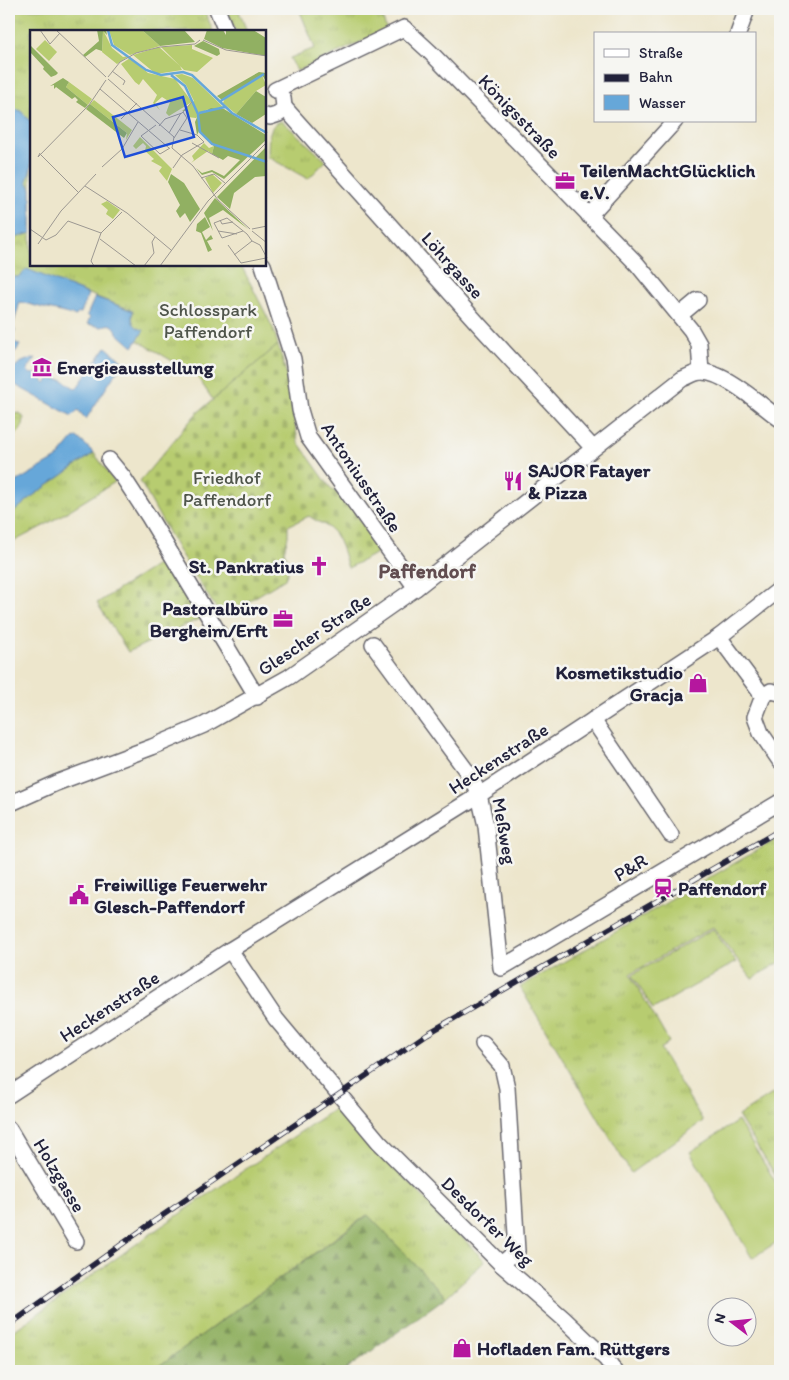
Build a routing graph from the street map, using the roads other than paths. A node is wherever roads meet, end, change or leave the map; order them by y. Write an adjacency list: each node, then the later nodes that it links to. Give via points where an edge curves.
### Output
1 (217, 9): 3 (street)
2 (747, 9): 4 (street)
3 (226, 30)
4 (739, 32)
5 (270, 90): 6 (street, Löhrgasse, via 282,95); 9 (street, Königsstraße, via 404,28)
6 (284, 107): 7 (street, via 275,117); 15 (street, Löhrgasse)
7 (266, 116)
8 (674, 122): 9 (street)
9 (589, 216): 12 (street, Königsstraße, via 637,264)
10 (263, 266): 17 (street, Antoniusstraße, via 293,359 300,410 308,437)
11 (698, 300): 12 (street)
12 (680, 315): 13 (street, Königsstraße, via 699,344)
13 (701, 372): 14 (street, via 731,382); 15 (street, Glescher Straße, via 682,379)
14 (780, 419)
15 (593, 448): 17 (street, Glescher Straße)
16 (109, 460): 22 (street, via 149,517)
17 (416, 588): 22 (street, Glescher Straße, via 314,660)
18 (780, 589): 19 (street, Heckenstraße)
19 (719, 637): 23 (street); 24 (street, Heckenstraße)
20 (373, 644): 26 (street, Meßweg, via 467,771)
21 (780, 693): 23 (street, via 771,691)
22 (256, 696): 28 (street, Glescher Straße, via 204,725)
23 (763, 696): 25 (street, via 755,717 761,733)
24 (593, 720): 26 (street, Heckenstraße); 29 (street)
25 (780, 761)
26 (479, 795): 30 (street, Heckenstraße); 31 (street, Meßweg, via 486,826)
27 (780, 802): 31 (street, P&R)
28 (9, 804)
29 (671, 835)
30 (230, 950): 33 (street, Heckenstraße); 36 (street, Desdorfer Weg, via 276,1019 379,1142)
31 (501, 968)
32 (483, 1044): 36 (street, via 502,1066 507,1088 517,1252)
33 (9, 1095)
34 (9, 1129): 35 (street, Holzgasse)
35 (76, 1241)
36 (501, 1264): 37 (street, Desdorfer Weg, via 564,1318)
37 (615, 1371)

